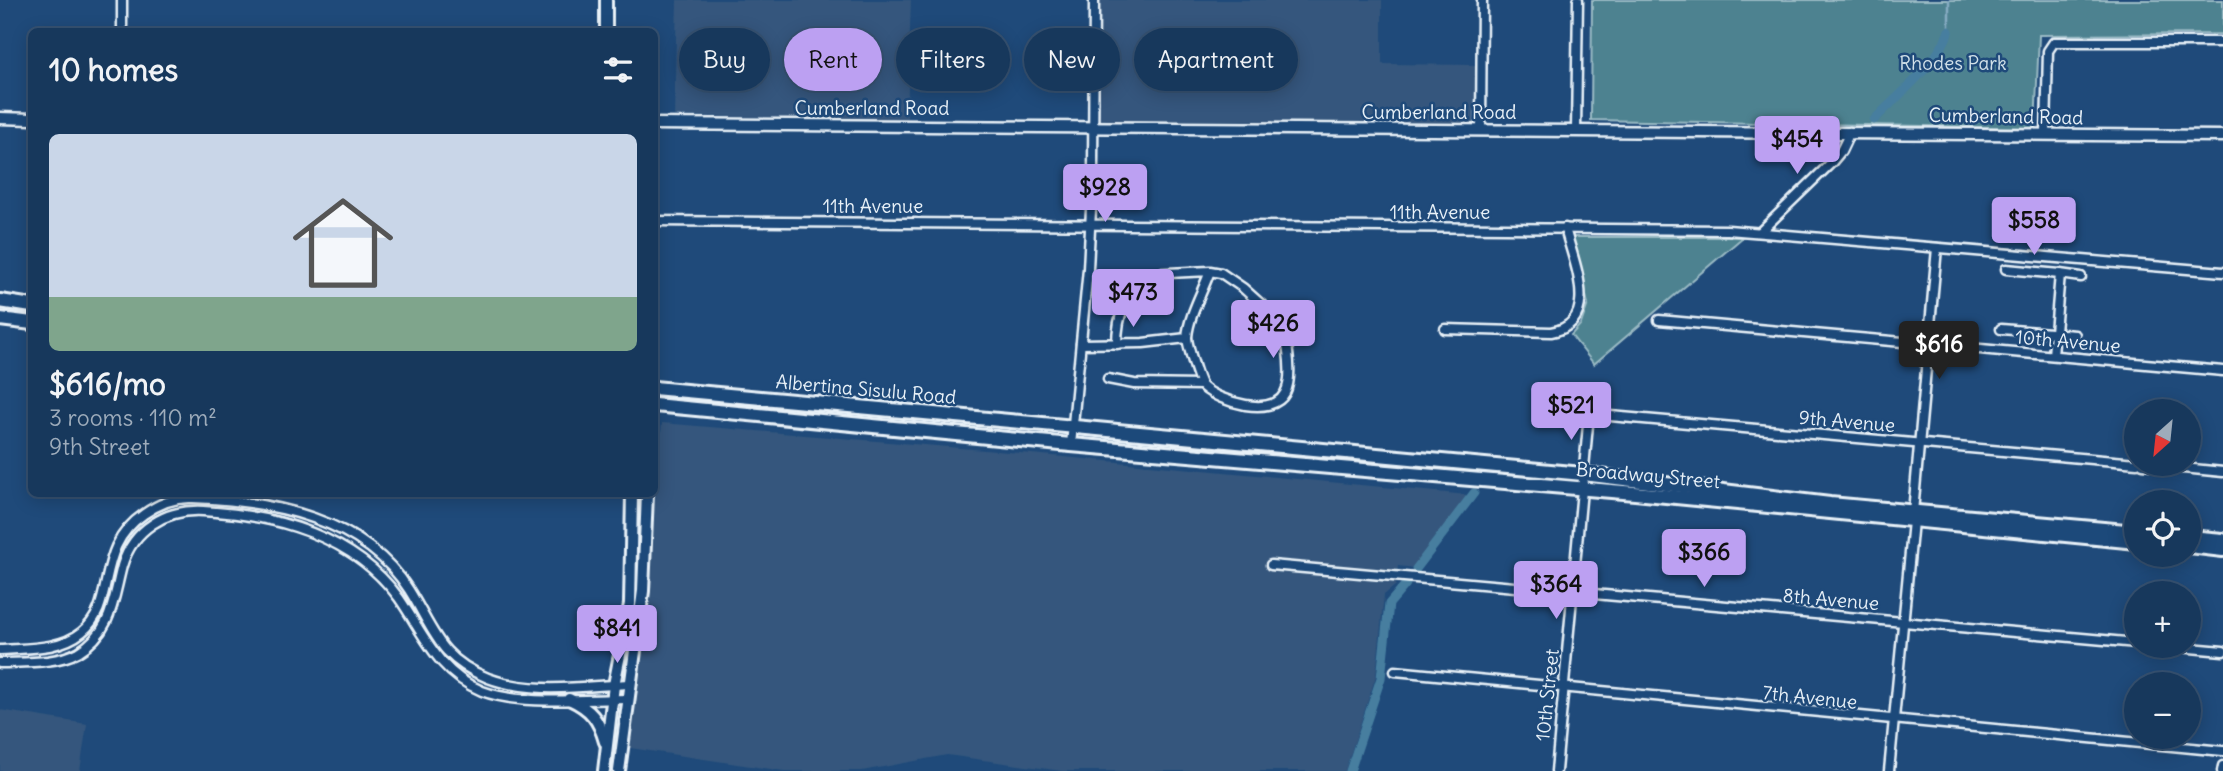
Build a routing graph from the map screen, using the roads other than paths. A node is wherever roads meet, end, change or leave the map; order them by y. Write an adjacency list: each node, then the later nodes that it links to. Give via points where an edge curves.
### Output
1 (122, 0): 6 (street)
2 (606, 0): 7 (main road)
3 (1094, 0): 12 (street)
4 (1482, 0): 13 (street)
5 (1578, 0): 14 (street)
6 (122, 28)
7 (606, 28)
8 (2223, 42): 16 (street, via 2054,42 2048,51)
9 (0, 118): 10 (street)
10 (28, 118)
11 (658, 124): 12 (street, Cumberland Road)
12 (1092, 128): 13 (street, Cumberland Road); 19 (street)
13 (1481, 129): 14 (street, Cumberland Road)
14 (1576, 130): 15 (street, Cumberland Road)
15 (1850, 132): 16 (street, Cumberland Road); 21 (street, via 1831,163)
16 (2046, 134): 17 (street, Cumberland Road)
17 (2223, 136)
18 (658, 220): 19 (street, 11th Avenue)
19 (1090, 225): 20 (street, 11th Avenue); 38 (street)
20 (1565, 228): 21 (street, 11th Avenue); 33 (street, via 1581,298 1580,312 1568,327 1551,332)
21 (1761, 231): 22 (street, 11th Avenue)
22 (1937, 248): 25 (street, 11th Avenue); 40 (street)
23 (2006, 270): 26 (street)
24 (1210, 271): 37 (street); 39 (street, via 1144,277 1120,313); 44 (street, via 1222,273 1243,288 1283,324 1290,379 1283,397 1269,404 1237,405)
25 (2223, 272)
26 (2060, 274): 27 (street); 35 (street)
27 (2081, 277)
28 (0, 301): 29 (main road)
29 (28, 305)
30 (0, 319): 32 (main road)
31 (1659, 320): 40 (street, 10th Avenue)
32 (28, 322)
33 (1445, 328)
34 (2001, 329): 35 (street)
35 (2055, 334): 36 (street); 41 (street)
36 (2075, 335)
37 (1187, 338): 39 (street); 44 (street)
38 (1081, 344): 39 (street); 49 (street)
39 (1117, 344)
40 (1927, 344): 41 (street, 10th Avenue); 50 (street)
41 (2053, 355): 42 (street, 10th Avenue)
42 (2223, 371)
43 (1108, 379): 44 (street)
44 (1201, 385)
45 (658, 388): 49 (main road, Albertina Sisulu Road)
46 (658, 405): 51 (main road, Albertina Sisulu Road)
47 (1554, 411): 48 (street, 9th Avenue)
48 (1589, 414): 50 (street, 9th Avenue); 55 (street, 10th Street)
49 (1073, 428): 51 (street); 55 (main road, Broadway Street)
50 (1919, 443): 52 (street, 9th Avenue); 60 (street)
51 (1071, 445): 56 (main road, Broadway Street)
52 (2124, 462)
53 (2202, 470): 54 (street)
54 (2223, 472)
55 (1583, 474): 56 (street, 10th Street); 60 (main road, Broadway Street)
56 (1581, 488): 60 (main road, Broadway Street); 69 (street, 10th Street)
57 (632, 497): 78 (main road, via 630,604)
58 (647, 497): 77 (main road, via 643,591)
59 (259, 506): 61 (street); 73 (street, via 190,498 149,510 117,543 100,604 83,631 58,644); 78 (street, via 308,516 364,544 400,578 443,648 471,670 521,686)
60 (1913, 517): 62 (main road, Broadway Street); 64 (main road, Broadway Street); 70 (street)
61 (258, 519): 75 (street, via 205,511 162,517 128,552 109,619 92,641 62,658); 80 (street, via 312,532 356,555 399,599 439,661 467,683 510,698)
62 (2124, 531)
63 (2201, 538): 65 (main road)
64 (2124, 541)
65 (2223, 541)
66 (2201, 548): 67 (main road)
67 (2223, 550)
68 (1271, 565): 69 (street, 8th Avenue)
69 (1573, 592): 70 (street, 8th Avenue); 79 (street, 10th Street)
70 (1902, 621): 71 (street, 8th Avenue); 83 (street)
71 (2124, 642)
72 (2201, 649): 74 (street)
73 (0, 650)
74 (2223, 651)
75 (0, 663)
76 (1395, 671): 79 (street, 7th Avenue)
77 (630, 684): 78 (street); 82 (main road)
78 (614, 685): 81 (main road)
79 (1563, 689): 83 (street, 7th Avenue); 89 (street, 10th Street)
80 (569, 699): 81 (street); 84 (main road, via 593,714)
81 (612, 699): 82 (street); 84 (main road)
82 (629, 699): 88 (main road)
83 (1893, 721): 85 (street, 7th Avenue); 90 (street)
84 (606, 748): 87 (main road)
85 (2223, 751)
86 (2223, 766): 91 (street)
87 (604, 771)
88 (619, 771)
89 (1556, 771)
90 (1889, 771)
91 (2222, 771)

